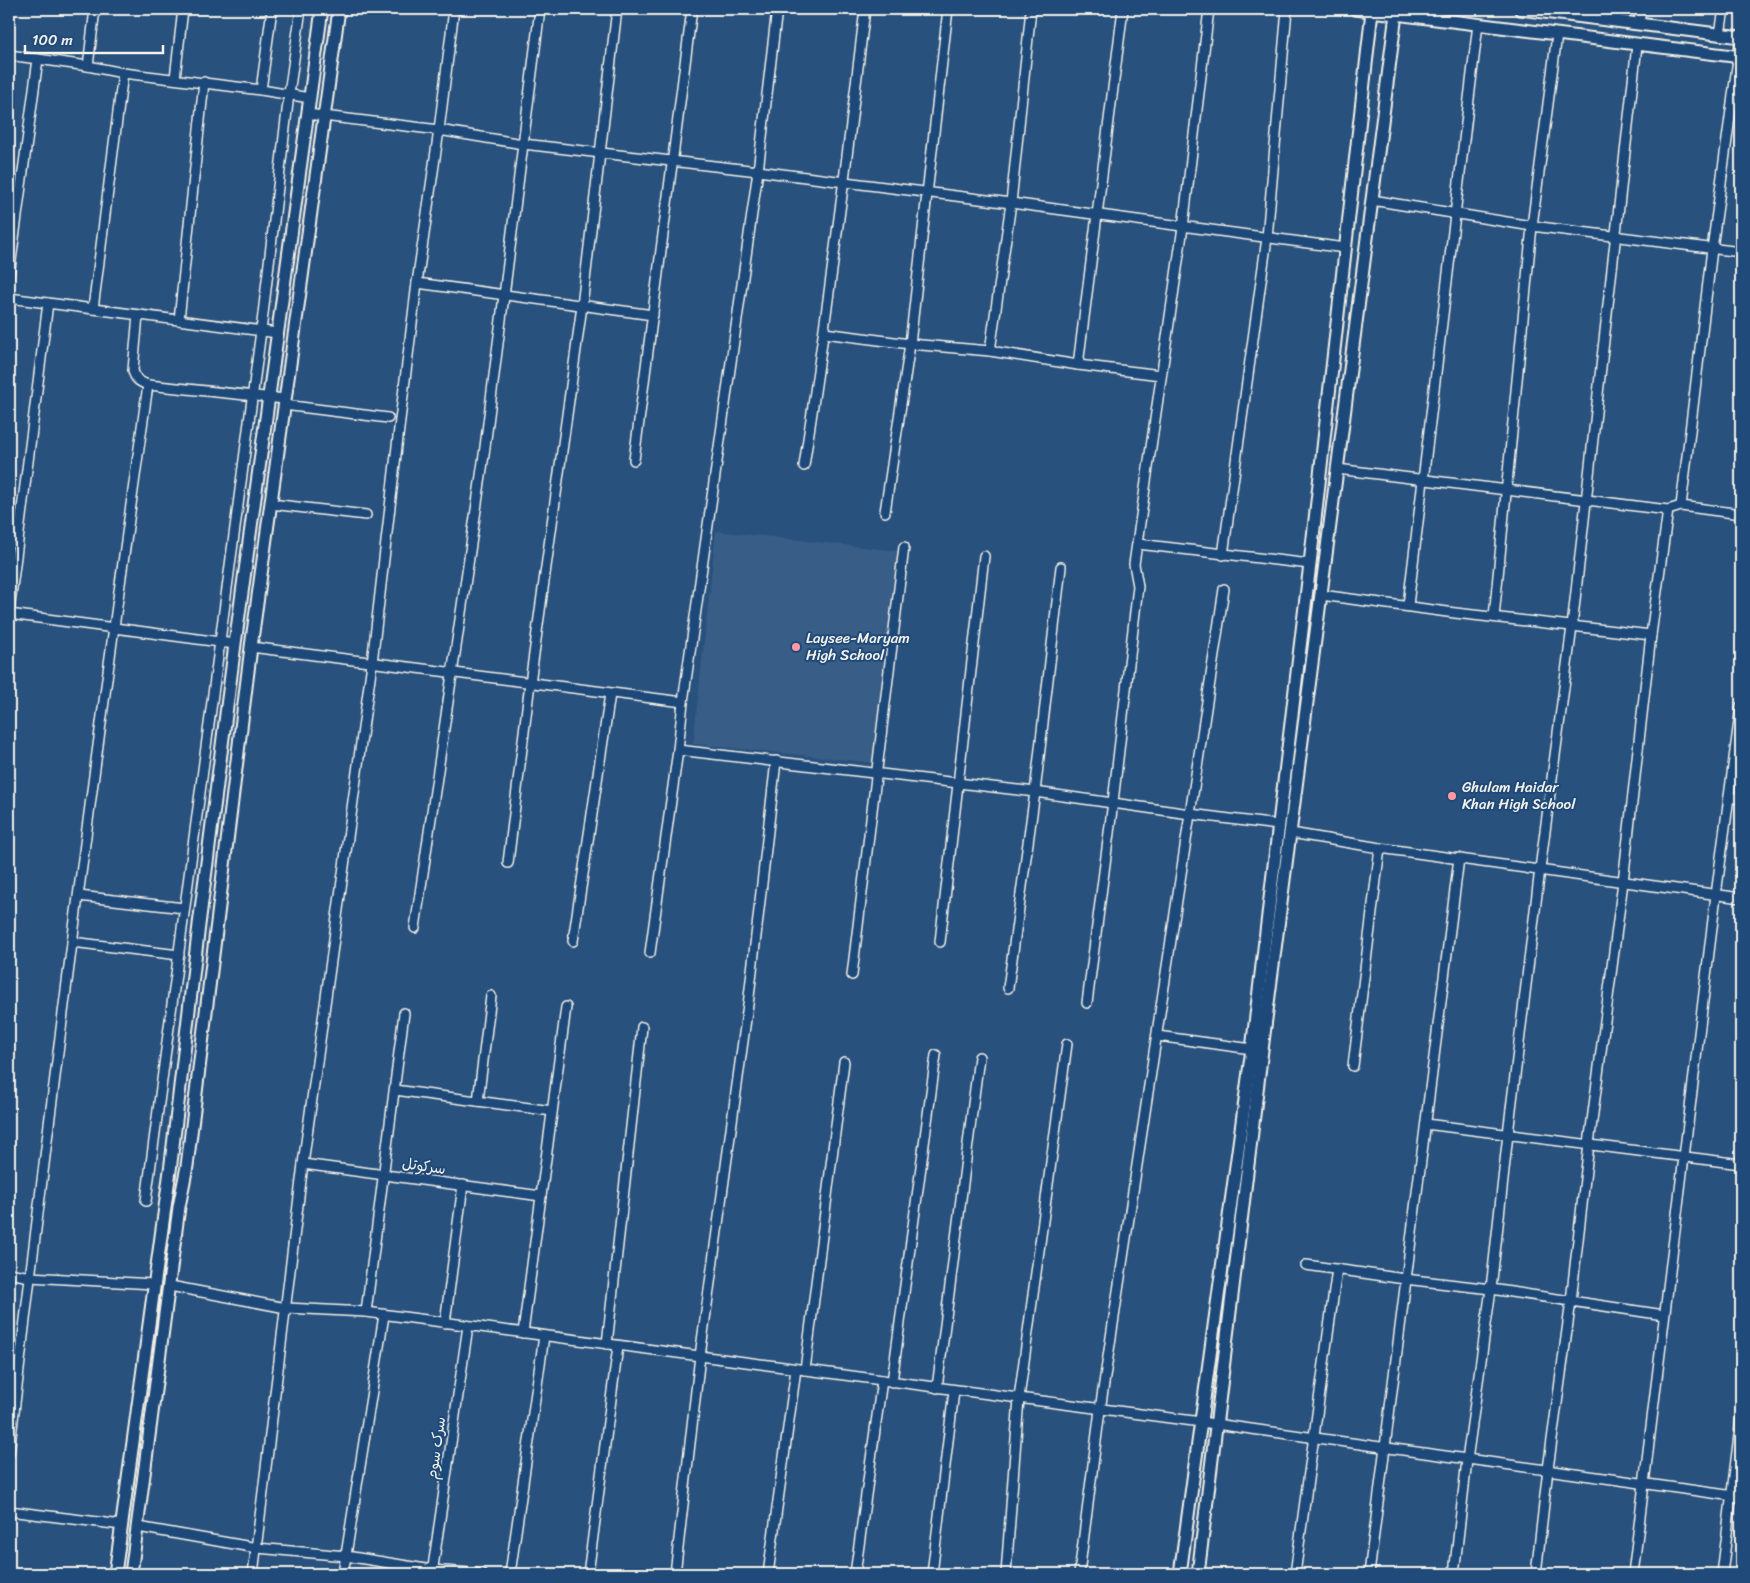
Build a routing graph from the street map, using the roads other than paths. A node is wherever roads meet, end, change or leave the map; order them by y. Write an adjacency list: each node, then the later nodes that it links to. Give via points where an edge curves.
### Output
1 (95, 9): 34 (street)
2 (183, 9): 36 (street)
3 (272, 9): 38 (street)
4 (301, 9): 39 (street)
5 (322, 9): 40 (main road)
6 (339, 9): 42 (main road)
7 (454, 9): 43 (street)
8 (540, 9): 44 (street)
9 (618, 9): 45 (street)
10 (692, 9): 46 (street)
11 (777, 9): 47 (street)
12 (865, 9): 48 (street)
13 (948, 9): 49 (street)
14 (1031, 9): 51 (street)
15 (1122, 9): 53 (street)
16 (1208, 9): 55 (street)
17 (1287, 9): 57 (street)
18 (1355, 9): 22 (main road)
19 (1520, 9): 23 (main road)
20 (1641, 9): 26 (street)
21 (1724, 9): 28 (street)
22 (1372, 11): 24 (main road); 58 (main road)
23 (1559, 11): 26 (main road)
24 (1396, 14): 25 (main road); 50 (main road)
25 (1478, 24): 27 (main road); 52 (street)
26 (1639, 24): 28 (main road)
27 (1557, 34): 30 (main road); 54 (street)
28 (1720, 34): 29 (main road)
29 (1741, 37): 32 (street)
30 (1637, 44): 32 (main road); 56 (street)
31 (9, 55): 33 (street)
32 (1740, 57): 59 (street)
33 (38, 59): 34 (street); 61 (street)
34 (88, 66): 35 (street)
35 (123, 73): 36 (street); 67 (street)
36 (175, 78): 37 (street)
37 (204, 82): 38 (street); 70 (street)
38 (261, 90): 39 (street)
39 (289, 94): 40 (street); 71 (street)
40 (310, 98): 41 (main road)
41 (307, 114): 42 (street); 72 (main road)
42 (323, 116): 43 (street); 81 (main road)
43 (439, 130): 44 (street); 62 (street)
44 (523, 144): 45 (street); 63 (street)
45 (600, 152): 46 (street); 66 (street)
46 (672, 160): 47 (street); 69 (street)
47 (758, 171): 48 (street); 120 (street)
48 (845, 182): 49 (street); 73 (street)
49 (926, 193): 51 (street); 74 (street)
50 (1372, 200): 52 (street); 85 (main road)
51 (1011, 203): 53 (street); 75 (street)
52 (1455, 213): 54 (street); 86 (street)
53 (1096, 215): 55 (street); 76 (street)
54 (1532, 226): 56 (street); 87 (street)
55 (1183, 227): 57 (street); 77 (street)
56 (1616, 236): 59 (street); 88 (street)
57 (1267, 238): 58 (street); 99 (street)
58 (1345, 248): 101 (main road)
59 (1712, 248): 60 (street); 90 (street)
60 (1741, 252)
61 (9, 276)
62 (417, 283): 63 (street); 116 (street)
63 (504, 296): 66 (street); 117 (street)
64 (9, 298): 65 (street)
65 (48, 303): 67 (street); 108 (street)
66 (582, 306): 69 (street); 118 (street)
67 (93, 309): 68 (street)
68 (138, 315): 70 (street); 78 (street, via 133,370 136,379)
69 (653, 315): 83 (street)
70 (179, 320): 71 (street)
71 (261, 331): 72 (street); 79 (street)
72 (278, 333): 80 (main road)
73 (824, 333): 74 (street); 84 (street)
74 (910, 344): 75 (street); 92 (street)
75 (990, 351): 76 (street)
76 (1078, 365): 77 (street)
77 (1161, 375): 97 (street)
78 (148, 385): 79 (street); 110 (street)
79 (252, 395): 80 (street); 113 (street)
80 (269, 397): 81 (street); 95 (main road)
81 (284, 402): 82 (street); 89 (main road)
82 (388, 418)
83 (634, 460)
84 (804, 466)
85 (1337, 469): 86 (street); 106 (main road)
86 (1424, 481): 87 (street); 107 (street)
87 (1505, 490): 88 (street); 109 (street)
88 (1588, 501): 91 (street); 111 (street)
89 (271, 504): 94 (street); 96 (main road)
90 (1681, 506): 91 (street); 93 (street)
91 (1668, 510): 112 (street)
92 (885, 512)
93 (1741, 514)
94 (366, 515)
95 (250, 534): 96 (main road, via 257,541); 103 (main road)
96 (266, 536): 104 (main road)
97 (1138, 544): 99 (street); 131 (street, via 1134,564 1138,586)
98 (904, 547): 126 (street)
99 (1223, 554): 101 (street)
100 (984, 556): 127 (street)
101 (1310, 564): 122 (main road)
102 (1061, 567): 128 (street)
103 (244, 577): 104 (main road, via 253,572); 114 (main road)
104 (261, 579): 115 (main road)
105 (1224, 589): 132 (street)
106 (1321, 595): 107 (street); 123 (main road)
107 (1408, 605): 109 (street)
108 (9, 613): 110 (street)
109 (1494, 617): 111 (street)
110 (113, 627): 113 (street); 141 (street)
111 (1572, 627): 112 (street); 138 (street)
112 (1651, 635): 139 (street)
113 (220, 642): 114 (street); 143 (street)
114 (235, 644): 171 (main road)
115 (251, 647): 116 (street); 174 (main road)
116 (372, 663): 117 (street); 172 (street)
117 (452, 673): 118 (street); 144 (street)
118 (530, 683): 119 (street); 137 (street)
119 (610, 694): 120 (street); 145 (street)
120 (683, 702): 124 (street)
121 (1741, 706): 129 (street)
122 (1289, 737): 123 (main road); 133 (main road)
123 (1303, 738): 134 (main road)
124 (678, 750): 125 (street); 148 (street)
125 (776, 761): 126 (street); 200 (street, via 749,997)
126 (876, 773): 127 (street); 150 (street)
127 (957, 783): 128 (street); 147 (street)
128 (1035, 792): 131 (street); 151 (street)
129 (1728, 797): 130 (street); 140 (street)
130 (1741, 799)
131 (1113, 802): 132 (street); 153 (street)
132 (1190, 814): 133 (street); 157 (street)
133 (1278, 825): 159 (main road)
134 (1291, 833): 135 (street); 210 (main road)
135 (1380, 848): 136 (street); 163 (street)
136 (1459, 858): 138 (street); 167 (street)
137 (508, 862)
138 (1540, 869): 139 (street); 168 (street)
139 (1623, 882): 140 (street); 169 (street)
140 (1716, 894): 142 (street); 170 (street)
141 (78, 896): 143 (street); 146 (street)
142 (1741, 898)
143 (184, 908): 149 (street)
144 (415, 928)
145 (573, 941)
146 (72, 942): 149 (street); 184 (street)
147 (940, 942)
148 (650, 954)
149 (179, 955): 178 (street)
150 (852, 975)
151 (1008, 988)
152 (491, 996): 165 (street)
153 (1087, 1003)
154 (566, 1007): 166 (street)
155 (404, 1013): 164 (street)
156 (642, 1027): 198 (street)
157 (1157, 1036): 159 (street); 207 (street)
158 (1067, 1044): 206 (street)
159 (1252, 1049): 209 (main road)
160 (936, 1055): 203 (street)
161 (979, 1057): 204 (street)
162 (844, 1062): 201 (street)
163 (1353, 1066)
164 (395, 1090): 165 (street); 175 (street)
165 (478, 1101): 166 (street)
166 (552, 1111): 177 (street)
167 (1426, 1124): 168 (street); 185 (street)
168 (1508, 1134): 169 (street); 188 (street)
169 (1588, 1144): 170 (street); 189 (street)
170 (1684, 1157): 173 (street); 193 (street)
171 (170, 1163): 174 (main road, via 178,1167); 179 (main road)
172 (303, 1164): 175 (street, سرکوتل); 190 (street)
173 (1741, 1164)
174 (187, 1166): 180 (main road)
175 (384, 1174): 176 (street, سرکوتل); 191 (street)
176 (463, 1185): 177 (street, سرکوتل); 194 (street)
177 (541, 1196): 196 (street)
178 (146, 1201)
179 (164, 1206): 180 (main road, via 173,1203); 186 (main road)
180 (179, 1207): 187 (main road)
181 (1306, 1265): 182 (street)
182 (1337, 1269): 185 (street); 211 (street)
183 (9, 1273): 184 (street)
184 (30, 1278): 186 (street); 213 (street)
185 (1405, 1279): 188 (street); 212 (street)
186 (154, 1284): 220 (main road)
187 (170, 1286): 190 (street); 221 (main road)
188 (1491, 1289): 189 (street); 214 (street)
189 (1571, 1301): 193 (street); 215 (street)
190 (286, 1308): 191 (street); 222 (street)
191 (366, 1312): 192 (street)
192 (384, 1315): 194 (street); 223 (street)
193 (1664, 1315): 216 (street)
194 (445, 1323): 195 (street)
195 (468, 1326): 196 (street); 224 (street, سرک سوم)
196 (523, 1333): 197 (street)
197 (544, 1336): 198 (street); 230 (street)
198 (607, 1344): 199 (street)
199 (618, 1346): 200 (street); 231 (street)
200 (700, 1356): 201 (street); 232 (street)
201 (800, 1369): 202 (street); 233 (street)
202 (882, 1380): 203 (street); 234 (street)
203 (892, 1382): 204 (street)
204 (937, 1388): 205 (street)
205 (954, 1391): 206 (street); 235 (street)
206 (1019, 1398): 207 (street); 236 (street)
207 (1100, 1410): 209 (street); 237 (street)
208 (1741, 1419): 217 (street)
209 (1201, 1422): 210 (street); 238 (main road)
210 (1216, 1424): 211 (street); 239 (main road)
211 (1313, 1438): 212 (street); 240 (street)
212 (1386, 1448): 214 (street); 241 (street)
213 (9, 1454)
214 (1467, 1460): 215 (street); 242 (street)
215 (1548, 1469): 216 (street); 243 (street)
216 (1644, 1484): 217 (street); 244 (street)
217 (1732, 1495): 218 (street); 245 (street)
218 (1741, 1496)
219 (9, 1512): 220 (street)
220 (122, 1525): 225 (main road)
221 (138, 1527): 222 (street); 226 (main road)
222 (257, 1548): 223 (street); 227 (street)
223 (346, 1556): 224 (street); 228 (street)
224 (432, 1572): 229 (street)
225 (115, 1574)
226 (131, 1574)
227 (253, 1574)
228 (343, 1574)
229 (482, 1574)
230 (510, 1574)
231 (588, 1574)
232 (675, 1574)
233 (768, 1574)
234 (855, 1574)
235 (932, 1574)
236 (1006, 1574)
237 (1079, 1574)
238 (1180, 1574)
239 (1198, 1574)
240 (1295, 1574)
241 (1369, 1574)
242 (1454, 1574)
243 (1536, 1574)
244 (1632, 1574)
245 (1722, 1574)

